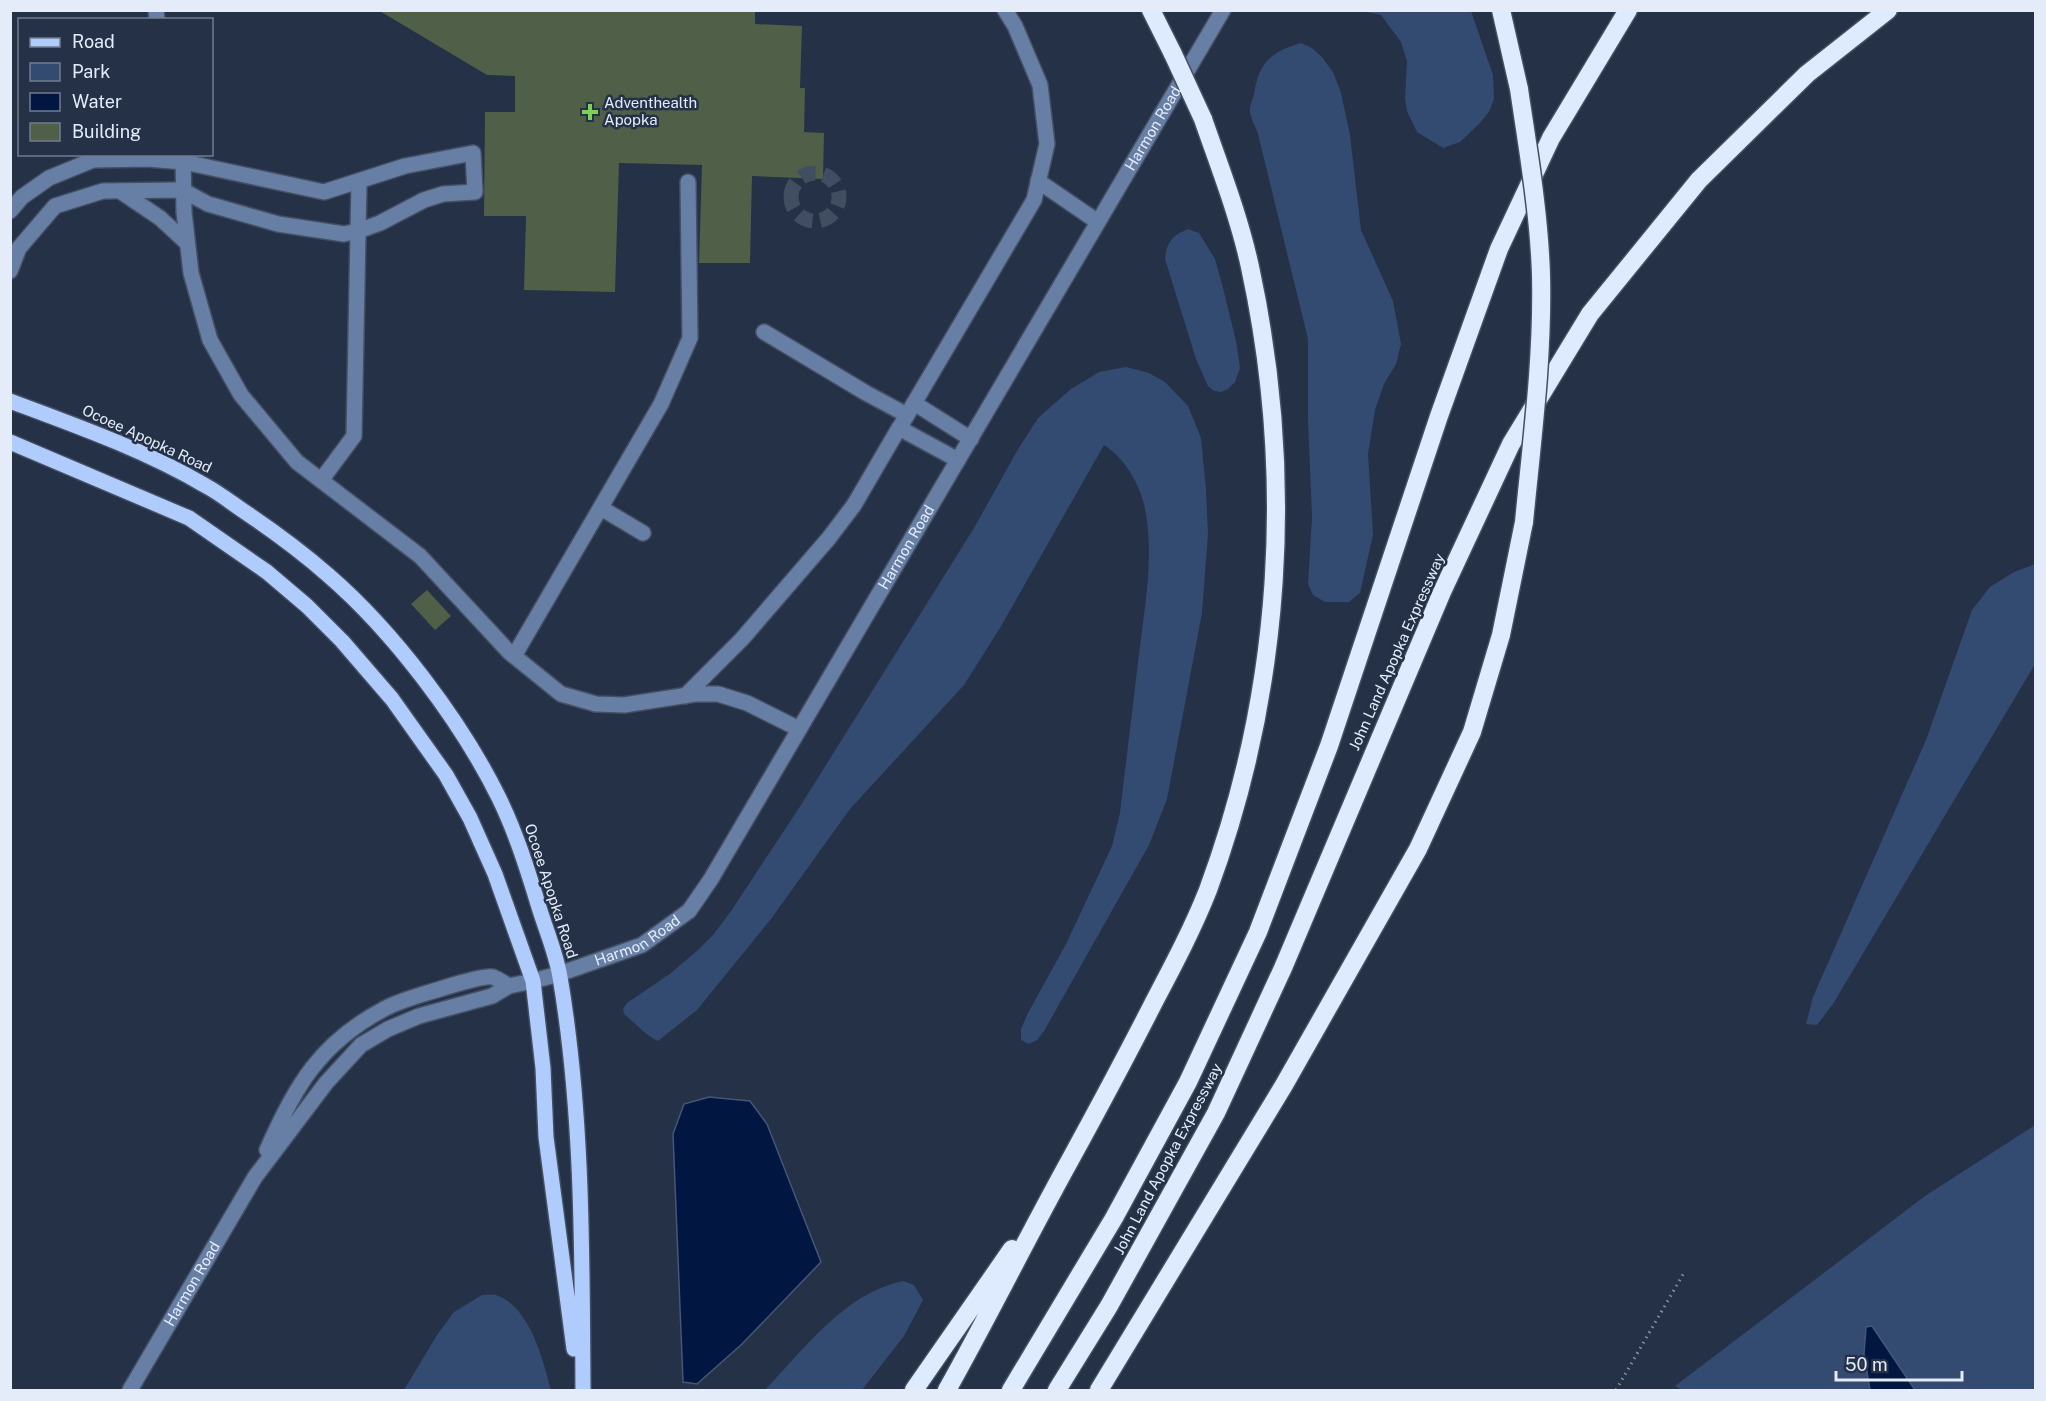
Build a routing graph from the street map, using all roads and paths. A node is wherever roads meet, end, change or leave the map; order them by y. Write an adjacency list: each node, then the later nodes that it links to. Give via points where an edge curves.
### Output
1 (1005, 10): 9 (street, via 1040,85 1047,144)
2 (1151, 10): 35 (highway, bridge, via 1203,118 1250,266 1268,378 1277,474 1271,617 1243,778 1207,891 1176,959)
3 (1223, 10): 15 (street, Harmon Road)
4 (1501, 10): 43 (highway, bridge, via 1519,88 1541,277 1538,376 1524,522 1501,634 1472,732 1418,849 1284,1085)
5 (1628, 10): 41 (highway, John Land Apopka Expressway, via 1551,138 1499,249 1329,746 1258,932 1188,1082 1114,1218)
6 (1888, 10): 42 (highway, John Land Apopka Expressway, via 1807,74 1698,180 1590,314 1511,444 1442,592 1216,1113 1109,1306)
7 (134, 157): 8 (street); 14 (street, via 93,160 49,178)
8 (184, 158): 10 (street, via 324,192); 12 (street)
9 (1038, 181): 15 (street); 21 (street, via 1034,200)
10 (359, 182): 16 (street); 16 (street, via 405,166 474,153 475,192 424,200)
11 (688, 182): 26 (street, via 690,338 661,404)
12 (183, 190): 13 (street); 16 (street, via 208,204 278,224 344,234); 17 (street)
13 (120, 191): 17 (street, via 160,218); 18 (street, via 103,191 55,206 19,248)
14 (10, 211)
15 (1098, 222): 22 (street, Harmon Road)
16 (358, 231): 25 (street, via 354,436)
17 (187, 243): 25 (street, via 190,273 210,340 224,366 241,395 286,450)
18 (10, 271)
19 (764, 332): 21 (street)
20 (10, 401): 31 (main road, Ocoee Apopka Road, via 94,432 207,486 287,540 381,627 463,735 499,798 522,852)
21 (904, 420): 22 (street); 24 (street); 29 (street, via 854,505 829,538 742,639)
22 (971, 439): 24 (street, Harmon Road)
23 (10, 442): 32 (main road, Ocoee Apopka Road, via 189,518 267,572 342,641 392,699 446,775 495,874)
24 (958, 460): 30 (street, Harmon Road)
25 (322, 479): 28 (street, via 420,556)
26 (601, 508): 27 (street); 28 (street)
27 (644, 533)
28 (514, 656): 29 (street, via 561,694 596,704 624,705)
29 (685, 696): 30 (street, via 718,694 747,703)
30 (799, 729): 31 (street, Harmon Road, via 688,911 642,945)
31 (559, 974): 32 (street, Harmon Road); 38 (main road, Ocoee Apopka Road, via 581,1190)
32 (533, 981): 33 (street, Harmon Road); 38 (main road, Ocoee Apopka Road, via 546,1137)
33 (509, 986): 34 (street, Harmon Road, via 492,996 419,1016 361,1045 326,1083); 34 (street, Harmon Road, via 491,977 457,984 385,1008 354,1027 327,1049 306,1076 289,1103)
34 (255, 1178): 37 (street, Harmon Road)
35 (1053, 1191): 39 (highway); 40 (highway)
36 (1685, 1271): 44 (path)
37 (130, 1390)
38 (581, 1390)
39 (914, 1390)
40 (947, 1390)
41 (1011, 1390)
42 (1057, 1390)
43 (1099, 1390)
44 (1616, 1390)

